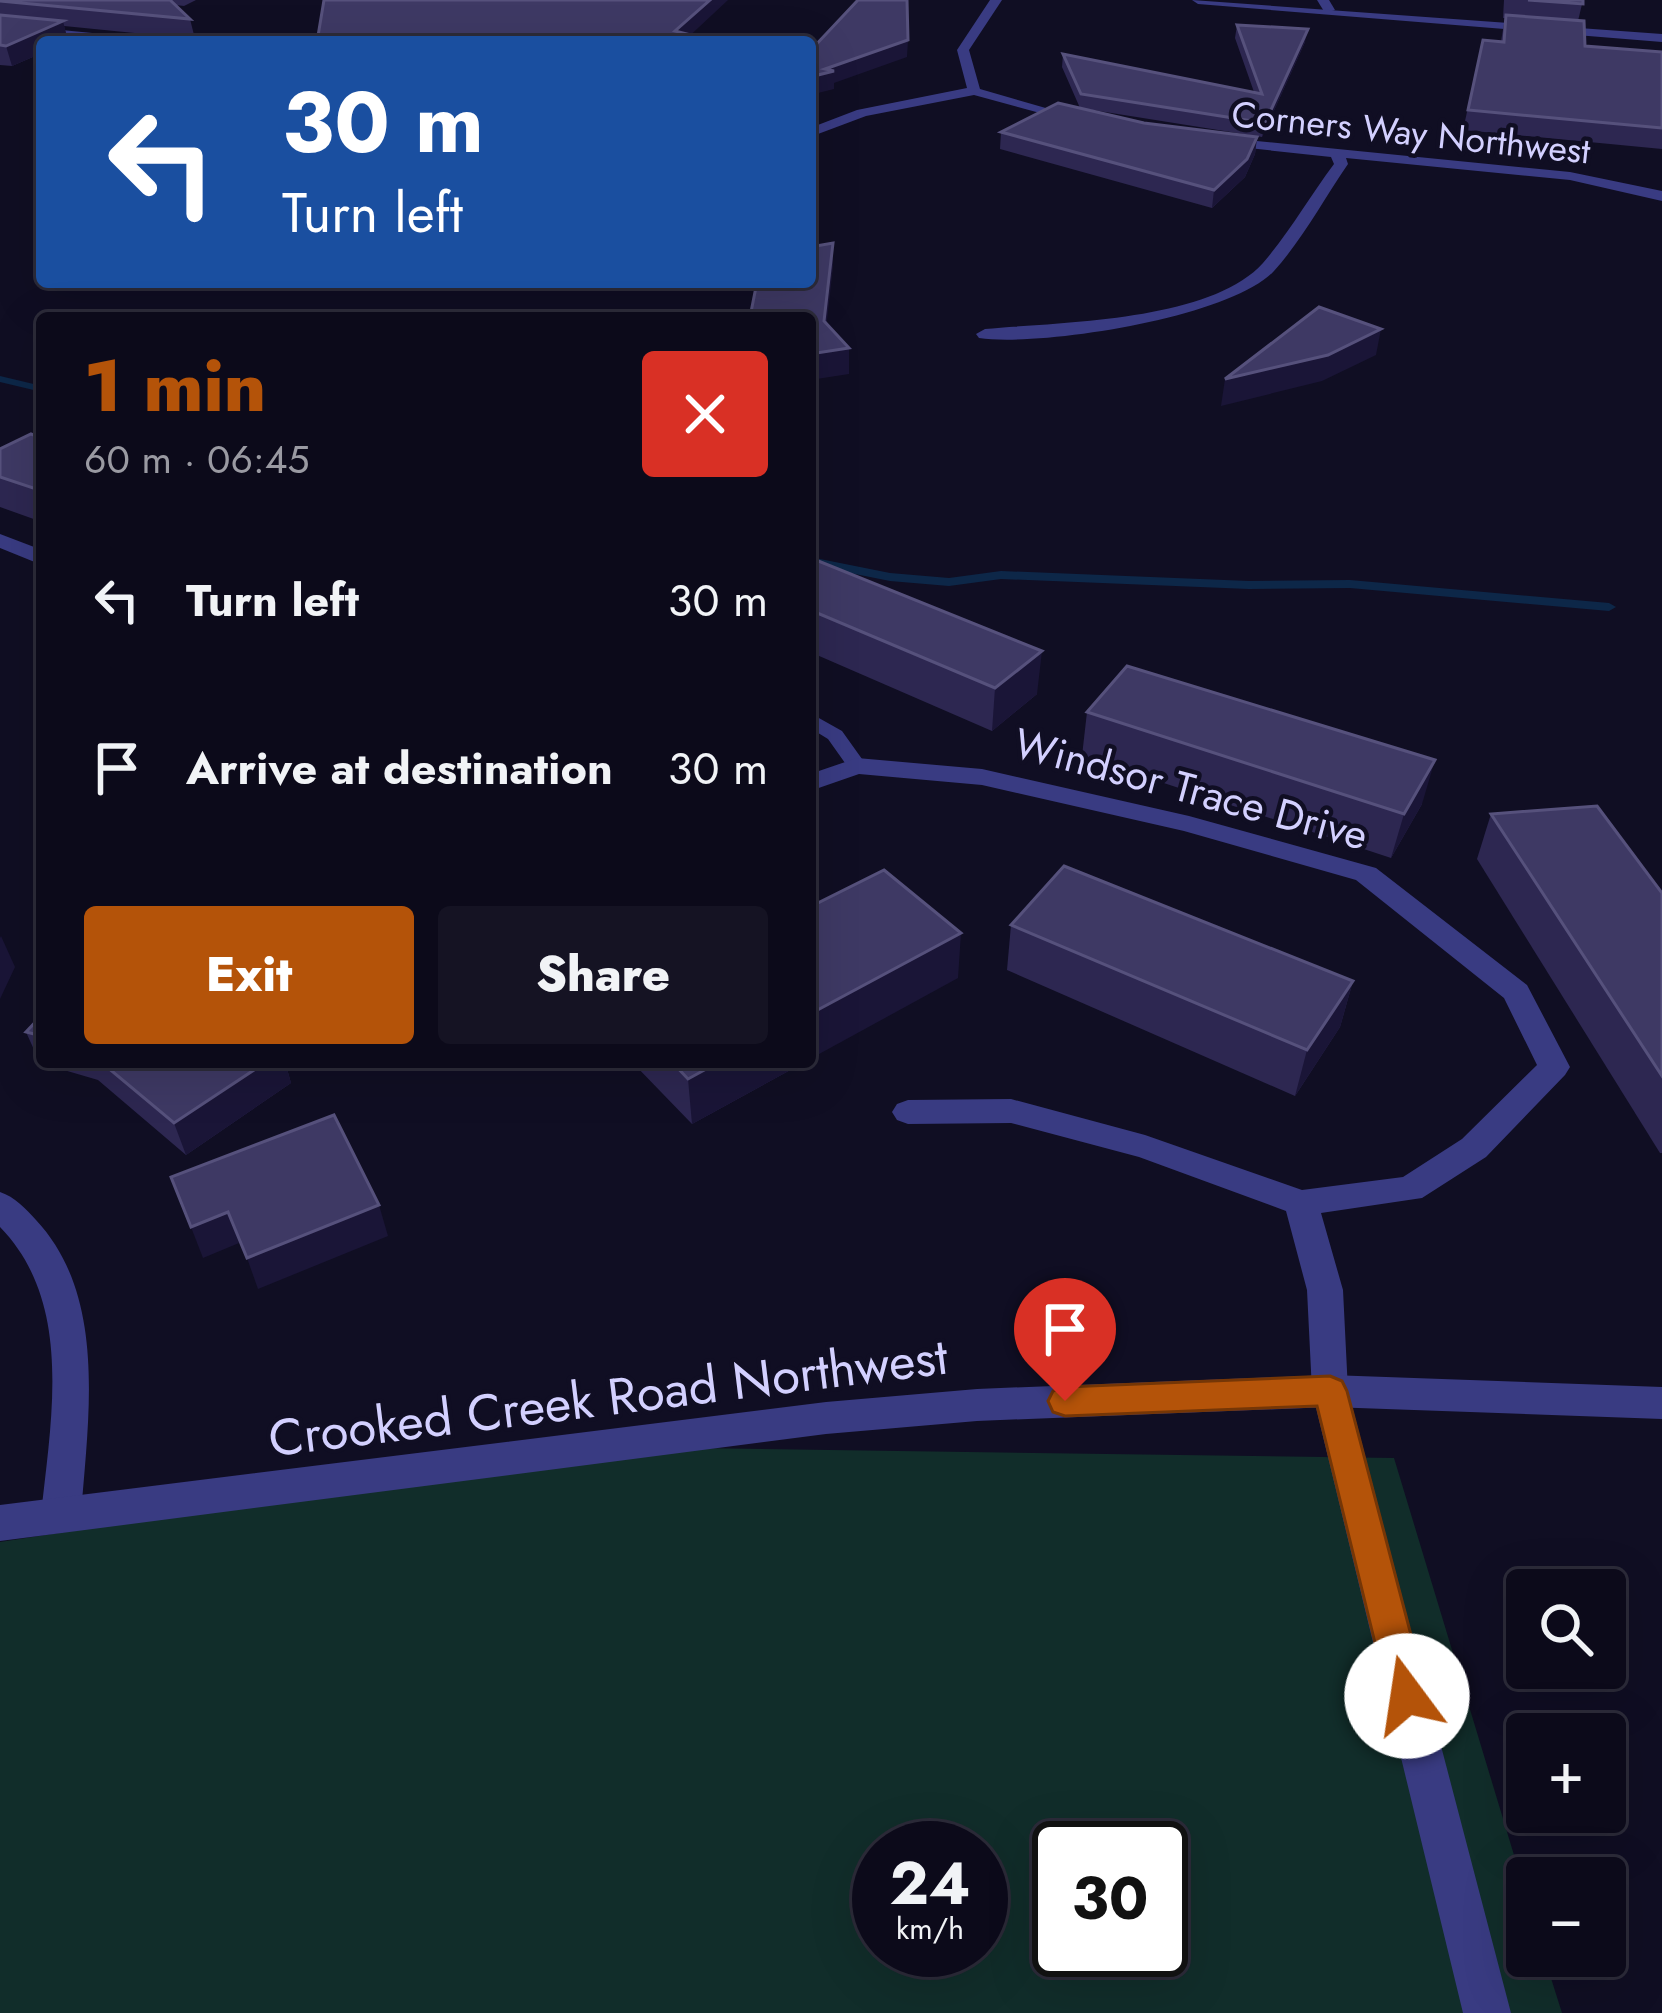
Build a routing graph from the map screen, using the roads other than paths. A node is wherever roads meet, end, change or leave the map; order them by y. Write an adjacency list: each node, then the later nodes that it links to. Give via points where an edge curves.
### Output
1 (996, 0): 7 (street, via 963,50)
2 (1198, 0): 3 (street)
3 (1326, 5): 6 (street)
4 (0, 27): 5 (lane)
5 (92, 36)
6 (1662, 38)
7 (974, 92): 8 (street); 9 (street, via 862,113)
8 (1088, 123)
9 (816, 131)
10 (1198, 139): 11 (street, Corners Way Northwest)
11 (1337, 154): 12 (street, Corners Way Northwest, via 1570,176); 13 (street, via 1340,164 1266,270 1223,296 1146,320)
12 (1662, 196)
13 (985, 334)
14 (0, 540): 15 (street)
15 (36, 555)
16 (816, 723): 17 (lane)
17 (857, 766): 18 (street, Windsor Trace Drive); 20 (street, Windsor Trace Drive, via 982,777 1366,874 1516,992 1554,1067 1474,1148 1410,1189)
18 (816, 781)
19 (908, 1112): 20 (street, Windsor Trace Drive, via 1011,1111 1145,1147)
20 (1301, 1203): 22 (street, via 1325,1290)
21 (0, 1205): 24 (street, via 37,1246 59,1296 72,1372)
22 (1330, 1391): 23 (street, Crooked Creek Road Northwest); 24 (street, Crooked Creek Road Northwest, via 826,1418); 26 (street)
23 (1662, 1402)
24 (61, 1515): 25 (street, Crooked Creek Road Northwest)
25 (0, 1523)
26 (1486, 2013)

